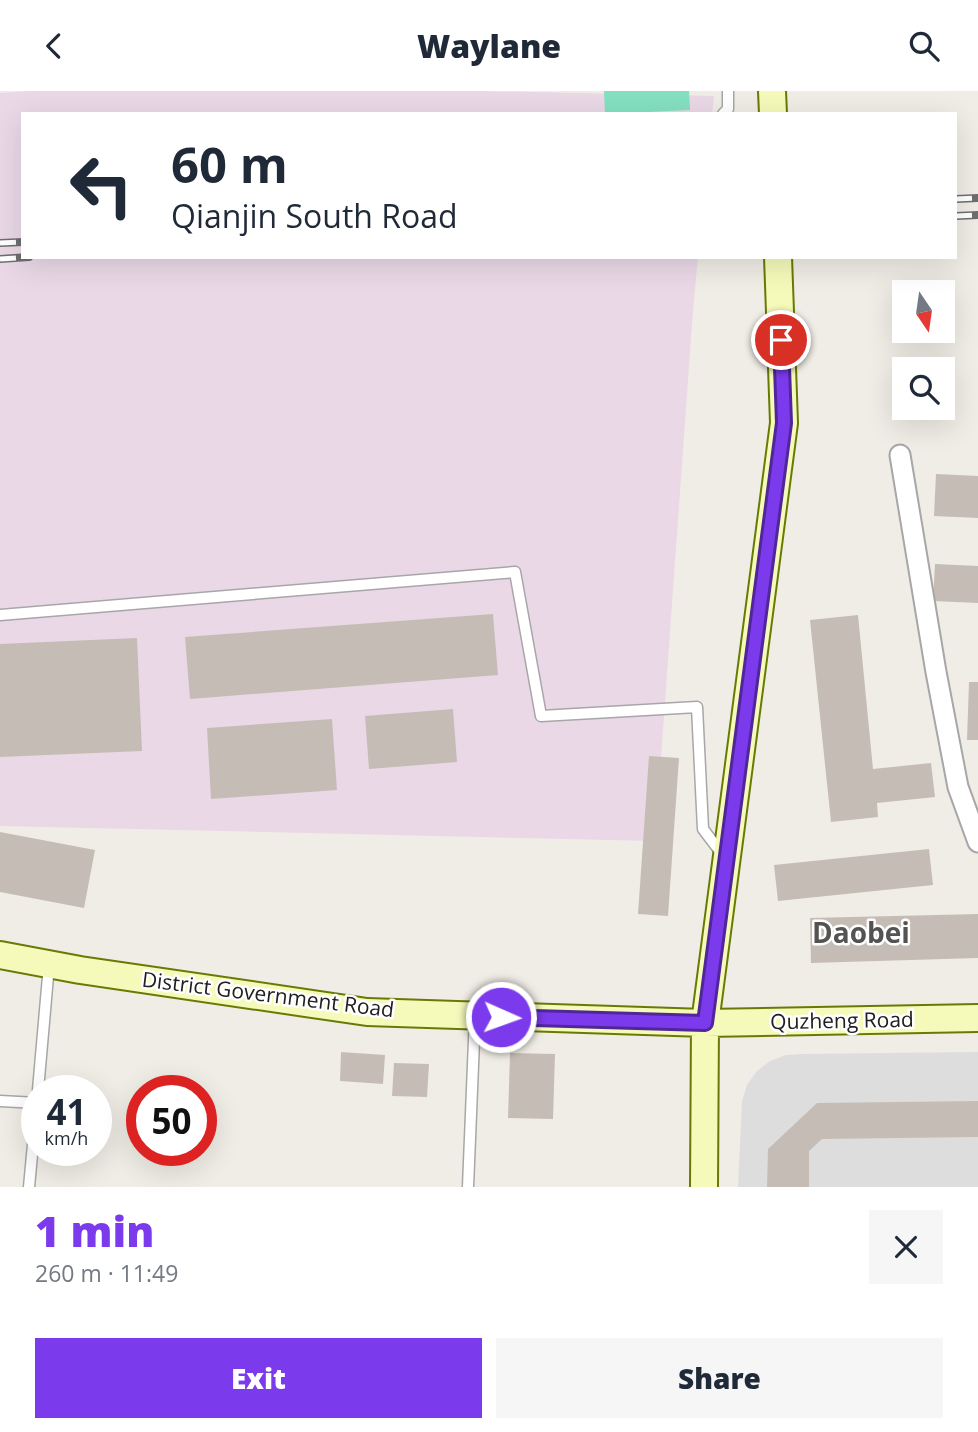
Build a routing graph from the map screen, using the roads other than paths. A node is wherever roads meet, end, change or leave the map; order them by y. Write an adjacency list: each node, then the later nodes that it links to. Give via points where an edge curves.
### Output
1 (728, 91): 3 (lane)
2 (772, 91): 4 (main road)
3 (725, 112)
4 (773, 112)
5 (778, 259): 9 (main road, via 784,423)
6 (900, 455): 8 (street, via 958,787)
7 (0, 615): 9 (lane, via 515,572 541,716 697,707 703,829)
8 (978, 842)
9 (726, 860): 14 (main road)
10 (0, 955): 11 (main road, District Government Road)
11 (49, 964): 12 (main road, District Government Road, via 367,1012); 15 (lane)
12 (475, 1016): 14 (main road, District Government Road); 20 (lane)
13 (978, 1018): 14 (main road, Quzheng Road)
14 (705, 1023): 21 (main road)
15 (39, 1075)
16 (0, 1101): 17 (lane)
17 (21, 1102)
18 (31, 1166): 19 (lane)
19 (29, 1187)
20 (468, 1187)
21 (704, 1187)

